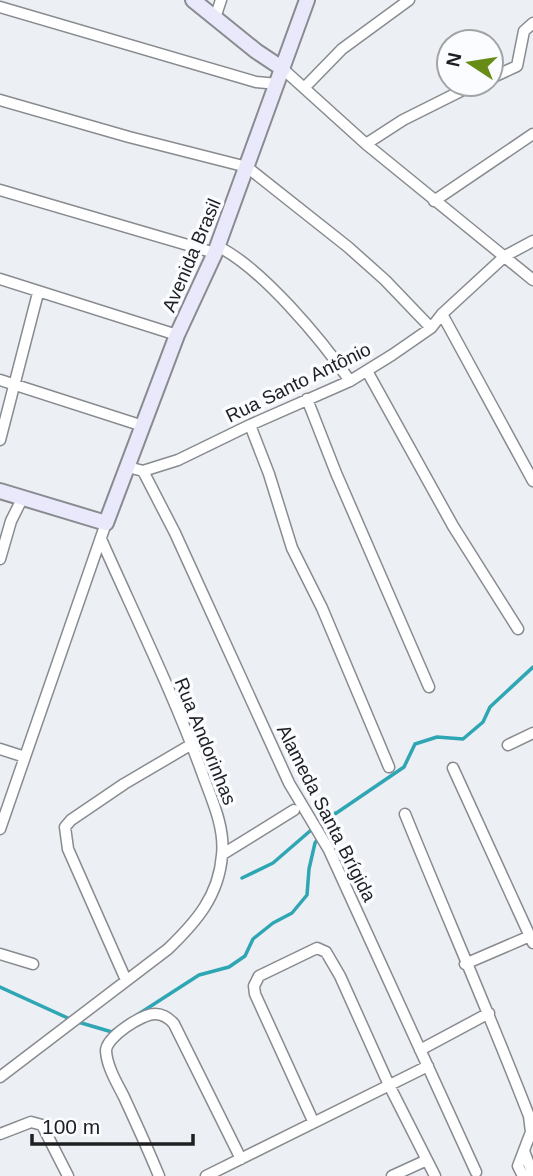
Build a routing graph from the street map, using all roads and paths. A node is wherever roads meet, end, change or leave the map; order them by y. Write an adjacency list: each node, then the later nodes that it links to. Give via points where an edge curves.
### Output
1 (193, 0): 6 (main road)
2 (221, 0): 6 (street)
3 (307, 0): 8 (main road, Avenida Brasil)
4 (409, 0): 11 (street, via 342,49)
5 (0, 6): 10 (street, via 257,82)
6 (215, 18): 8 (main road)
7 (533, 23): 9 (street, via 524,31 517,66)
8 (283, 69): 10 (main road, Avenida Brasil); 11 (street)
9 (505, 72)
10 (278, 84): 16 (main road, Avenida Brasil)
11 (305, 87): 15 (street)
12 (447, 98): 15 (street)
13 (0, 100): 16 (street)
14 (533, 134): 18 (street)
15 (366, 144): 18 (street)
16 (247, 167): 20 (main road, Avenida Brasil); 26 (street, via 348,247)
17 (0, 190): 20 (street)
18 (434, 201): 21 (street)
19 (533, 241): 21 (street, Rua Santo Antônio)
20 (216, 250): 27 (main road, Avenida Brasil); 30 (street, via 234,256 279,296)
21 (505, 256): 23 (street); 25 (street, Rua Santo Antônio)
22 (0, 279): 24 (street)
23 (533, 280)
24 (38, 293): 27 (street); 31 (street)
25 (442, 314): 26 (street, Rua Santo Antônio); 38 (street)
26 (431, 328): 28 (street, Rua Santo Antônio)
27 (177, 335): 34 (main road, Avenida Brasil)
28 (367, 371): 30 (street, Rua Santo Antônio); 44 (street, via 453,526)
29 (0, 380): 31 (street)
30 (351, 380): 32 (street, Rua Santo Antônio)
31 (15, 384): 34 (street); 35 (street)
32 (307, 399): 33 (street, Rua Santo Antônio); 45 (street)
33 (250, 425): 37 (street, Rua Santo Antônio); 51 (street, via 292,548)
34 (143, 426): 36 (main road, Avenida Brasil)
35 (0, 440)
36 (128, 467): 37 (street); 41 (main road, Avenida Brasil)
37 (144, 471): 63 (street, Alameda Santa Brígida)
38 (532, 479)
39 (0, 491): 40 (main road)
40 (23, 497): 41 (main road); 43 (street)
41 (106, 523): 42 (street)
42 (101, 539): 47 (street, Rua Andorinhas); 50 (street)
43 (0, 559)
44 (518, 629)
45 (429, 687)
46 (533, 733): 48 (street)
47 (192, 744): 56 (street, Rua Andorinhas, via 218,816); 61 (street, via 124,784 65,827 68,849)
48 (508, 745)
49 (0, 749): 50 (street)
50 (25, 757): 55 (street)
51 (389, 767)
52 (453, 768): 57 (street)
53 (294, 810): 56 (street)
54 (405, 814): 60 (street)
55 (0, 830)
56 (223, 854): 61 (street, Rua Andorinhas, via 199,918)
57 (531, 940): 60 (street)
58 (0, 954): 59 (street)
59 (33, 964)
60 (465, 964): 62 (street)
61 (126, 980): 65 (street, Rua Andorinhas)
62 (489, 1013): 63 (street); 69 (street, via 529,1116 531,1132)
63 (420, 1050): 64 (street, Alameda Santa Brígida)
64 (428, 1066): 66 (street); 72 (street, Alameda Santa Brígida)
65 (0, 1077)
66 (389, 1085): 67 (street); 67 (street, via 326,952 309,950 259,976 254,989); 71 (street)
67 (313, 1121): 70 (street)
68 (0, 1134): 74 (street, via 38,1124 45,1129)
69 (524, 1151): 73 (street); 79 (street, via 518,1166)
70 (240, 1159): 75 (street, via 174,1024 163,1015 152,1014 114,1037 107,1047 110,1067); 76 (street)
71 (427, 1160): 77 (street); 78 (street)
72 (476, 1172)
73 (533, 1175)
74 (68, 1176)
75 (159, 1176)
76 (206, 1176)
77 (392, 1176)
78 (435, 1176)
79 (523, 1176)

